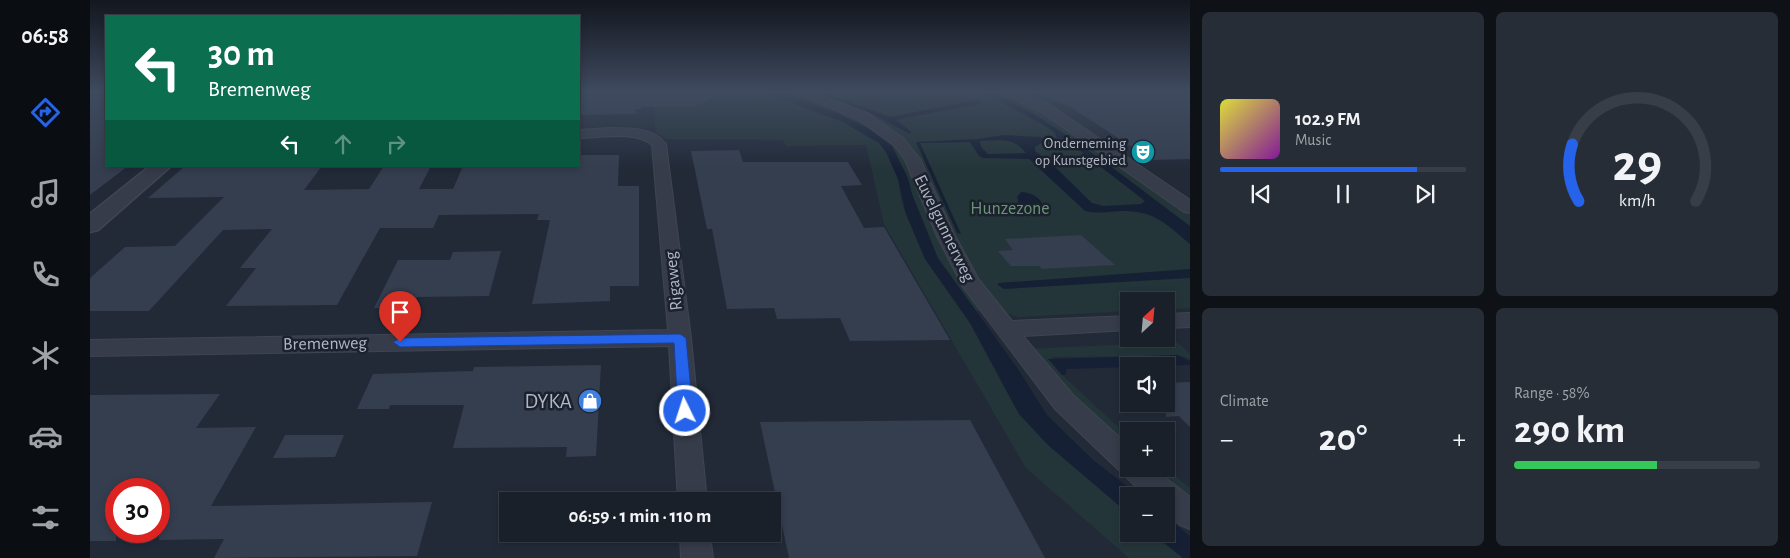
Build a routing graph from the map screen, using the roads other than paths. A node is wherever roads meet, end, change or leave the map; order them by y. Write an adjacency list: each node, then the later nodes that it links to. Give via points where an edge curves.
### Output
1 (862, 117): 10 (street, Euvelgunnerweg, via 891,134 906,150 970,282)
2 (1059, 117): 5 (street)
3 (580, 134): 11 (street, Rigaweg, via 638,134 650,136 659,144)
4 (161, 167): 6 (street)
5 (1190, 208)
6 (90, 225)
7 (1190, 320): 8 (street)
8 (1175, 321)
9 (1120, 323): 10 (street)
10 (1006, 329): 13 (street, Euvelgunnerweg, via 1064,402)
11 (680, 338): 12 (street, Bremenweg); 15 (street, Rigaweg)
12 (90, 348)
13 (1120, 455)
14 (1144, 477): 16 (street)
15 (692, 492)
16 (1190, 515)
17 (696, 542): 18 (street)
18 (697, 558)

